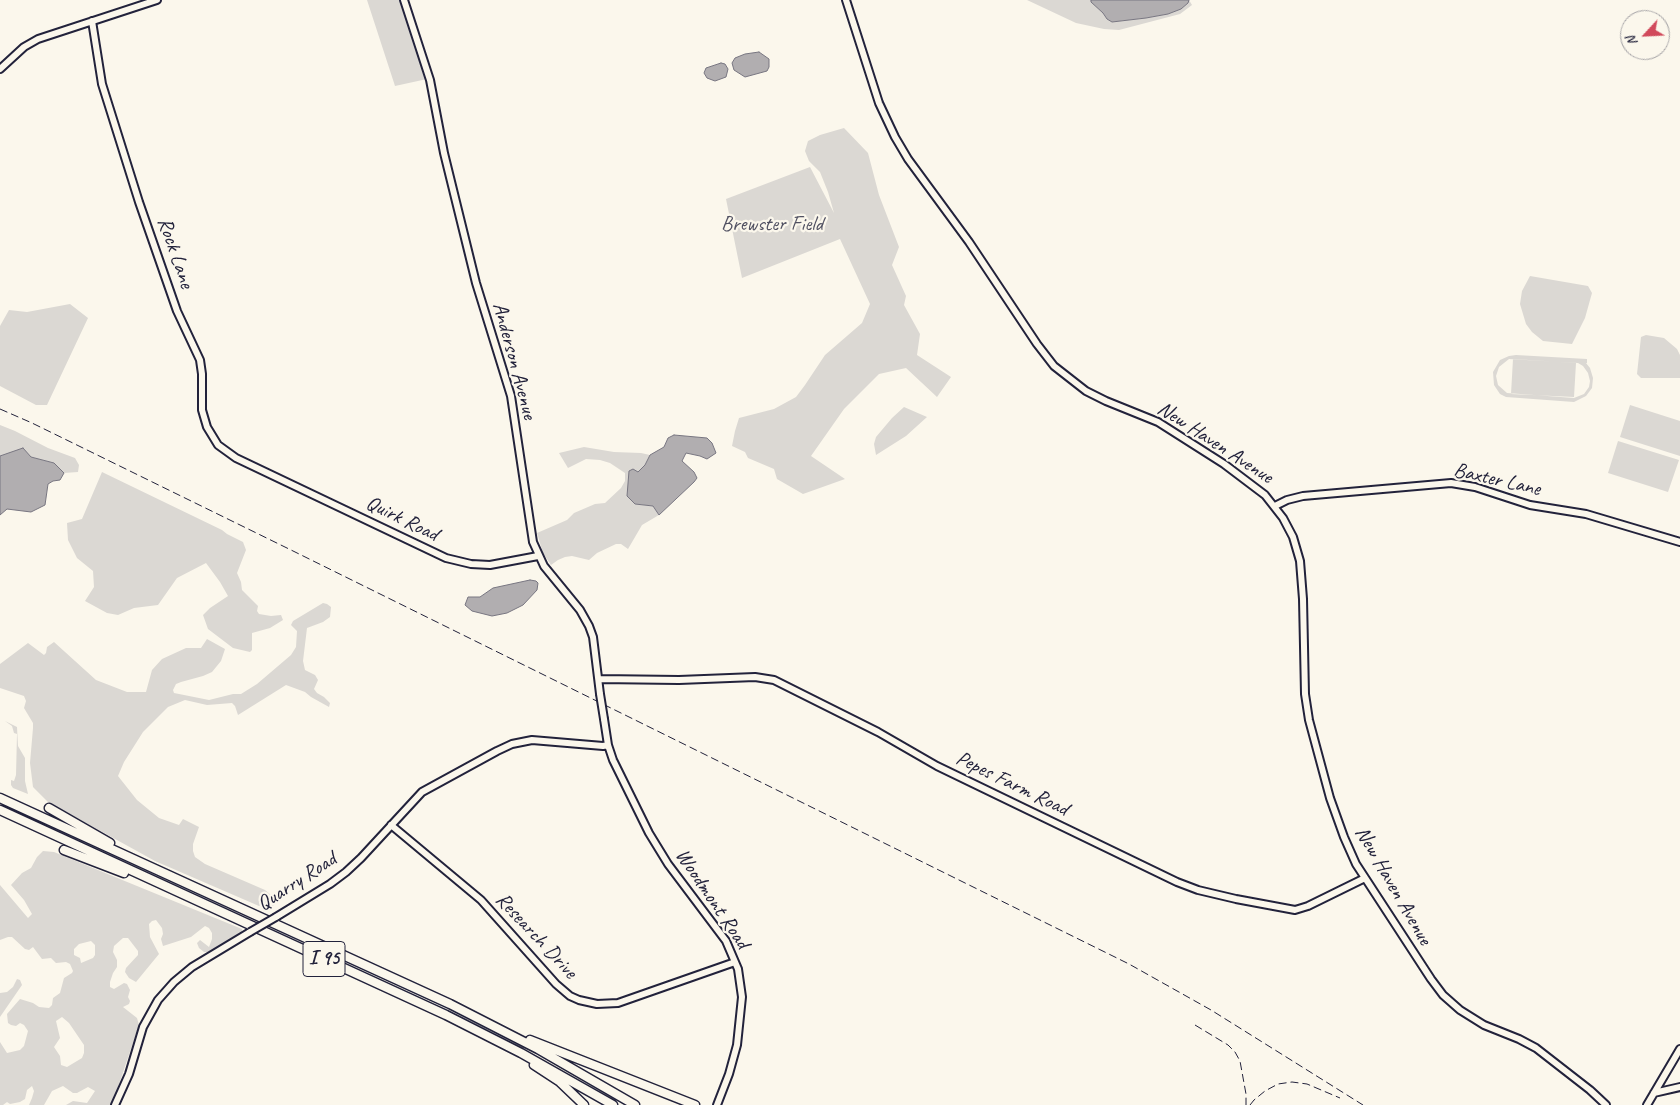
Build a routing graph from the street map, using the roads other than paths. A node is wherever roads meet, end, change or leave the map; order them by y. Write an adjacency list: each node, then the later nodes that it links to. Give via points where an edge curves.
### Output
1 (157, 0): 4 (street)
2 (404, 0): 9 (street, Anderson Avenue, via 429,75 476,284 511,396 530,528)
3 (846, 0): 7 (street, New Haven Avenue, via 879,104 895,137 1054,366 1092,394 1173,431 1251,482)
4 (92, 21): 5 (street, via 30,44); 6 (street, Rock Lane, via 102,84 138,198 177,310 201,363 201,405 205,422 222,449)
5 (0, 69)
6 (259, 470): 9 (street, Quirk Road, via 456,561 490,565)
7 (1275, 506): 8 (street, Baxter Lane, via 1303,496 1451,484 1586,514); 19 (street, New Haven Avenue, via 1293,537 1300,561 1304,682 1309,720 1336,817)
8 (1680, 542)
9 (538, 556): 10 (street, Anderson Avenue, via 589,626)
10 (599, 679): 11 (street, Anderson Avenue, bridge); 19 (street, Pepes Farm Road, via 644,681 755,677 774,680 938,766 1198,890 1295,910)
11 (604, 719): 12 (street, Woodmont Road)
12 (608, 745): 16 (street, Quarry Road, via 532,740 512,744 422,792); 21 (street, Woodmont Road, via 661,853 726,941)
13 (0, 798): 18 (highway, I 95)
14 (49, 808): 18 (highway)
15 (0, 810): 20 (highway, I 95)
16 (391, 825): 21 (street, Research Drive, via 478,898 556,984 579,1000 597,1004 618,1003); 27 (street, Quarry Road, bridge, via 338,878 192,967 174,982 158,1000 143,1027 130,1074)
17 (64, 850): 20 (highway)
18 (168, 875): 23 (highway, I 95)
19 (1365, 878): 33 (street, New Haven Avenue, via 1447,999 1475,1020 1536,1048)
20 (190, 897): 22 (highway, I 95)
21 (735, 962): 32 (street, Woodmont Road, via 742,997 737,1045)
22 (459, 1021): 28 (highway, via 560,1082); 29 (highway, I 95)
23 (488, 1023): 30 (highway, I 95); 31 (highway)
24 (1680, 1049): 26 (street)
25 (1680, 1087): 26 (street)
26 (1654, 1093): 34 (street)
27 (116, 1105)
28 (584, 1105)
29 (613, 1105)
30 (635, 1105)
31 (695, 1105)
32 (717, 1105)
33 (1606, 1105)
34 (1647, 1105)

